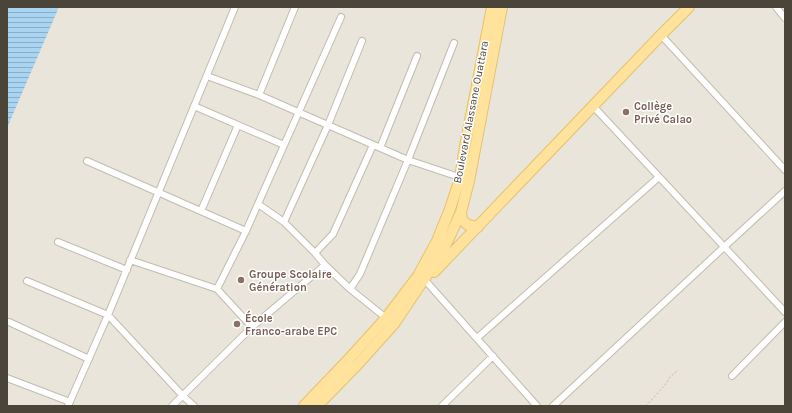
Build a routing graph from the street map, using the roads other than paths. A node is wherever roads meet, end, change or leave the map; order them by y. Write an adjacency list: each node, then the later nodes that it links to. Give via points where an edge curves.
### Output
1 (235, 7): 13 (street)
2 (295, 7): 14 (street)
3 (492, 7): 27 (main road, Boulevard Alassane Ouattara, via 465,146)
4 (502, 7): 27 (main road, Boulevard Alassane Ouattara)
5 (689, 7): 9 (main road)
6 (776, 7): 8 (street)
7 (341, 17): 17 (street)
8 (785, 18)
9 (661, 35): 16 (main road); 25 (street)
10 (362, 41): 19 (street)
11 (454, 44): 23 (street)
12 (417, 56): 22 (street)
13 (207, 76): 14 (street); 15 (street)
14 (259, 95): 17 (street)
15 (194, 106): 18 (street); 29 (street)
16 (593, 106): 26 (street); 34 (main road)
17 (299, 112): 19 (street); 20 (street)
18 (238, 125): 20 (street); 31 (street)
19 (328, 125): 21 (street); 33 (street)
20 (284, 145): 30 (street)
21 (373, 145): 22 (street); 38 (street, via 334,234)
22 (380, 148): 23 (street)
23 (408, 160): 27 (street); 45 (street, via 360,274)
24 (87, 161): 29 (street)
25 (785, 170)
26 (659, 177): 37 (street); 52 (street)
27 (464, 179): 32 (main road, Boulevard Alassane Ouattara); 42 (main road, Boulevard Alassane Ouattara)
28 (785, 191): 37 (street)
29 (158, 192): 31 (street); 39 (street)
30 (258, 204): 33 (street); 35 (street)
31 (201, 211): 35 (street)
32 (461, 212): 34 (main road, via 462,220 468,225); 42 (main road, Boulevard Alassane Ouattara, via 442,251)
33 (284, 222): 38 (street)
34 (478, 227): 42 (main road, via 435,271)
35 (246, 231): 44 (street)
36 (58, 242): 41 (street)
37 (724, 246): 46 (street); 65 (street)
38 (314, 253): 40 (street)
39 (130, 260): 41 (street); 44 (street)
40 (325, 265): 45 (street); 51 (street)
41 (127, 270): 47 (street)
42 (421, 277): 48 (main road, Boulevard Alassane Ouattara); 52 (street); 59 (main road, Boulevard Alassane Ouattara, via 394,324)
43 (27, 281): 47 (street)
44 (217, 289): 51 (street)
45 (350, 289): 48 (street)
46 (785, 312)
47 (108, 315): 54 (street); 57 (street)
48 (386, 318): 62 (main road, Boulevard Alassane Ouattara)
49 (9, 322): 54 (street)
50 (785, 322): 55 (street)
51 (252, 327): 57 (street)
52 (477, 338): 53 (street)
53 (493, 356): 63 (street); 64 (street)
54 (89, 359): 58 (street)
55 (732, 376)
56 (7, 378): 58 (street)
57 (183, 396): 60 (street); 61 (street)
58 (69, 404)
59 (322, 404)
60 (172, 406)
61 (194, 406)
62 (304, 406)
63 (442, 406)
64 (537, 406)
65 (552, 406)

